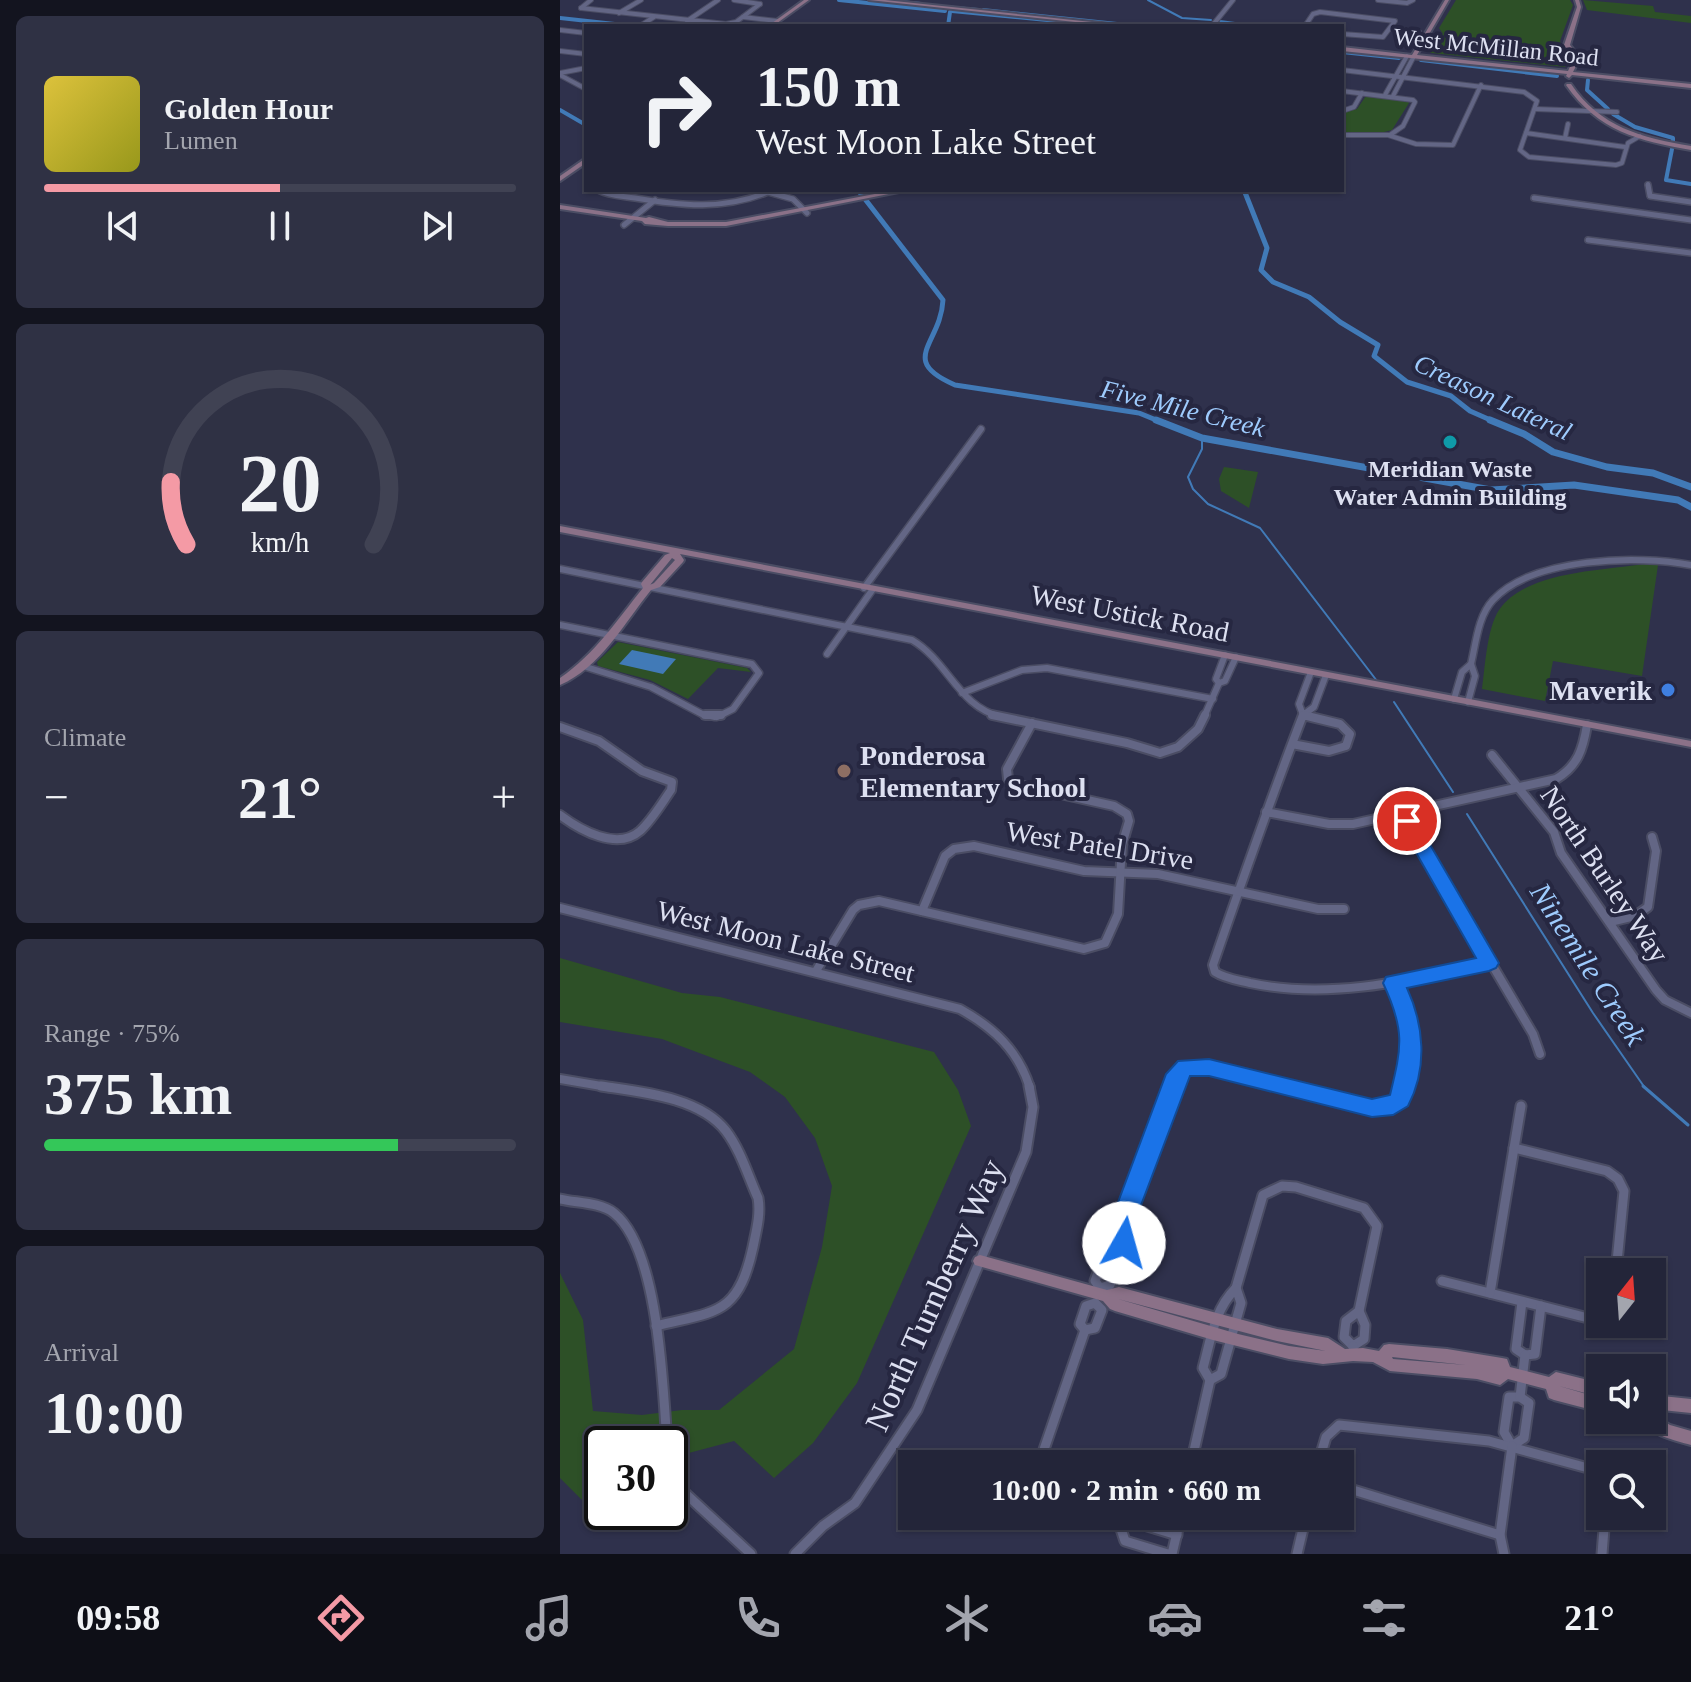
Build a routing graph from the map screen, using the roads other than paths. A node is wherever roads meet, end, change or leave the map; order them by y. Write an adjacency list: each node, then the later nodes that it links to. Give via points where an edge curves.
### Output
1 (591, 0): 12 (street, via 581,8)
2 (641, 0): 12 (street)
3 (718, 0): 15 (street)
4 (734, 0): 14 (street, via 760,4)
5 (807, 0): 16 (main road)
6 (871, 0): 19 (main road)
7 (1233, 0): 20 (street)
8 (1378, 0): 11 (street)
9 (1447, 0): 25 (main road)
10 (1577, 0): 36 (main road, via 1567,41 1577,58)
11 (1412, 1)
12 (619, 13): 13 (street)
13 (654, 17): 15 (street); 17 (street)
14 (743, 17): 15 (street, via 730,24); 16 (street)
15 (687, 21)
16 (777, 21): 18 (main road)
17 (643, 24)
18 (773, 24)
19 (1108, 24)
20 (1214, 24)
21 (1307, 24): 22 (street, via 1317,13 1393,20)
22 (1391, 29): 25 (street); 26 (street, via 1383,37)
23 (560, 30): 24 (street)
24 (584, 33)
25 (1428, 33): 27 (main road)
26 (1344, 34)
27 (1421, 42): 31 (main road); 32 (main road)
28 (1344, 49): 31 (main road, West McMillan Road)
29 (560, 51): 30 (street)
30 (584, 54)
31 (1407, 56): 32 (main road, West McMillan Road); 37 (street)
32 (1414, 56): 36 (main road, West McMillan Road); 38 (street)
33 (584, 68): 35 (street)
34 (1344, 70): 37 (street)
35 (560, 74): 41 (street)
36 (1572, 75): 40 (main road, West McMillan Road); 48 (main road, via 1566,79 1569,85)
37 (1396, 76): 38 (street); 44 (street)
38 (1404, 77): 39 (street); 45 (street)
39 (1481, 85): 46 (street, via 1524,92 1537,101); 53 (street, via 1453,145 1416,144)
40 (1691, 85)
41 (584, 88)
42 (1344, 91): 43 (street)
43 (1362, 93): 44 (street); 47 (street, via 1354,107)
44 (1385, 95): 45 (street)
45 (1393, 96): 53 (street, via 1415,102 1403,126)
46 (1535, 109): 48 (street); 51 (street)
47 (1344, 111)
48 (1594, 111): 49 (street); 54 (main road, via 1618,129)
49 (1617, 112)
50 (1568, 124): 55 (street)
51 (1526, 133): 55 (street); 56 (street, via 1520,150 1526,155 1616,165 1622,163)
52 (1344, 135): 53 (street)
53 (1388, 135)
54 (1640, 136): 56 (street); 57 (main road)
55 (1565, 138): 56 (street)
56 (1625, 147)
57 (1691, 148)
58 (584, 161): 59 (main road)
59 (560, 179)
60 (1648, 184): 66 (street, via 1650,196)
61 (609, 192): 65 (street)
62 (768, 192): 65 (street, via 711,206); 68 (street, via 793,199)
63 (894, 192): 68 (main road)
64 (1534, 198): 70 (street)
65 (655, 200): 69 (street)
66 (1691, 202)
67 (560, 209): 69 (main road)
68 (805, 210): 69 (main road, via 726,224)
69 (632, 219)
70 (1691, 220)
71 (1588, 240): 72 (street)
72 (1691, 253)
73 (981, 429): 79 (street)
74 (560, 529): 75 (main road, West Ustick Road)
75 (677, 554): 78 (main road, via 653,573 645,584); 79 (main road, West Ustick Road)
76 (1691, 565): 85 (street, via 1618,560 1531,577 1498,595 1483,618)
77 (560, 569): 78 (street)
78 (648, 588): 81 (street); 82 (main road)
79 (868, 588): 81 (street); 84 (main road, West Ustick Road)
80 (560, 625): 82 (street)
81 (847, 627): 83 (street); 90 (street, via 919,643)
82 (613, 636): 86 (main road); 86 (street, via 758,668 759,673 724,715 702,714 651,687)
83 (827, 654)
84 (1230, 656): 87 (main road, West Ustick Road); 91 (street, via 1216,679)
85 (1471, 664): 92 (street, via 1462,672); 93 (street, via 1475,676)
86 (583, 666): 89 (main road)
87 (1311, 672): 88 (main road, West Ustick Road); 94 (street, via 1299,704)
88 (1326, 675): 92 (main road, West Ustick Road); 94 (street, via 1314,707)
89 (560, 682)
90 (962, 693): 91 (street, via 1022,670 1047,668); 95 (street, via 984,713)
91 (1213, 699): 95 (street, via 1198,729 1178,747 1160,753)
92 (1454, 699): 93 (main road, West Ustick Road)
93 (1468, 702): 96 (main road, West Ustick Road)
94 (1303, 715): 98 (street); 98 (street, via 1340,724 1350,740 1329,751)
95 (1032, 723): 106 (street, via 1007,769 1008,779 1120,809 1129,821)
96 (1587, 725): 99 (main road, West Ustick Road); 101 (street, via 1576,766 1556,779)
97 (560, 727): 104 (street, via 599,741 642,771 672,782 632,837 622,840 581,831)
98 (1292, 744): 102 (street)
99 (1691, 744)
100 (1492, 755): 101 (street, North Burley Way)
101 (1520, 787): 103 (street); 111 (street, North Burley Way)
102 (1266, 812): 103 (street, via 1341,825); 107 (street)
103 (1403, 814): 112 (street)
104 (560, 815)
105 (1652, 837): 111 (street, via 1656,851 1648,907)
106 (1119, 873): 107 (street, West Patel Drive, via 1158,874); 110 (street, West Patel Drive, via 1084,871 974,846 954,849 945,856); 110 (street, via 1118,914 1105,943 1084,949)
107 (1238, 891): 109 (street, West Patel Drive, via 1318,909); 114 (street, via 1213,965 1223,977 1283,990 1332,992)
108 (560, 908): 113 (street, West Moon Lake Street)
109 (1344, 909)
110 (922, 911): 113 (street, via 879,901 853,910)
111 (1610, 922): 115 (street, North Burley Way, via 1656,990)
112 (1489, 963): 114 (street); 117 (street)
113 (816, 971): 116 (street, West Moon Lake Street, via 948,1005)
114 (1394, 983): 127 (street, via 1408,1014 1412,1049 1404,1092 1393,1106 1372,1108 1196,1065 1177,1074 1120,1229 1124,1243 1110,1285)
115 (1691, 1013)
116 (995, 1030): 123 (street, North Turnberry Way, via 1025,1067 1034,1121)
117 (1540, 1054)
118 (560, 1079): 132 (street, via 680,1103 705,1113 727,1134 760,1208 742,1287 734,1299 710,1312)
119 (1521, 1106): 120 (street)
120 (1514, 1148): 122 (street, via 1607,1171 1618,1179 1624,1191); 126 (street)
121 (560, 1199): 132 (street, via 611,1211 628,1226 652,1295)
122 (1617, 1258)
123 (980, 1261): 127 (main road); 165 (street, North Turnberry Way, via 902,1436 855,1503)
124 (1442, 1281): 126 (street)
125 (1236, 1288): 130 (street, via 1263,1195 1282,1186 1353,1203 1372,1215 1377,1226); 133 (street, via 1223,1299); 135 (street, via 1241,1303)
126 (1490, 1293): 128 (street)
127 (1100, 1295): 133 (main road, via 1119,1293); 134 (street, via 1086,1306 1080,1324); 134 (street, via 1102,1310 1095,1328)
128 (1522, 1302): 129 (street); 137 (street, via 1516,1349)
129 (1541, 1306): 131 (street); 137 (street, via 1535,1354)
130 (1359, 1311): 136 (street, via 1346,1321); 136 (street, via 1364,1339)
131 (1586, 1317)
132 (656, 1326): 146 (street)
133 (1215, 1326): 135 (main road); 139 (street, via 1203,1368)
134 (1085, 1330): 150 (street)
135 (1232, 1331): 136 (main road); 139 (street, via 1221,1374)
136 (1349, 1351): 138 (main road, via 1383,1357 1390,1365)
137 (1525, 1355): 138 (street)
138 (1522, 1376): 140 (main road); 142 (street)
139 (1210, 1380): 151 (street)
140 (1551, 1384): 141 (main road, via 1556,1379); 143 (main road, via 1554,1393)
141 (1586, 1386)
142 (1520, 1397): 149 (street, via 1529,1403 1524,1438); 149 (street, via 1509,1397 1504,1432)
143 (1586, 1401)
144 (1666, 1403): 145 (main road)
145 (1691, 1406)
146 (665, 1426)
147 (1666, 1430): 148 (main road)
148 (1691, 1438)
149 (1512, 1446): 152 (street, via 1339,1425 1328,1432); 153 (street); 162 (street)
150 (1044, 1450)
151 (1194, 1450)
152 (1321, 1450)
153 (1586, 1467)
154 (1354, 1490): 162 (street)
155 (688, 1496): 164 (street)
156 (1121, 1530): 166 (street, via 1125,1541)
157 (1161, 1530): 161 (street)
158 (1178, 1530): 161 (street)
159 (1303, 1530): 167 (street)
160 (1604, 1530): 168 (street)
161 (1177, 1535): 166 (street)
162 (1500, 1535): 163 (street)
163 (1506, 1553)
164 (751, 1554)
165 (795, 1554)
166 (1170, 1554)
167 (1297, 1554)
168 (1602, 1554)

